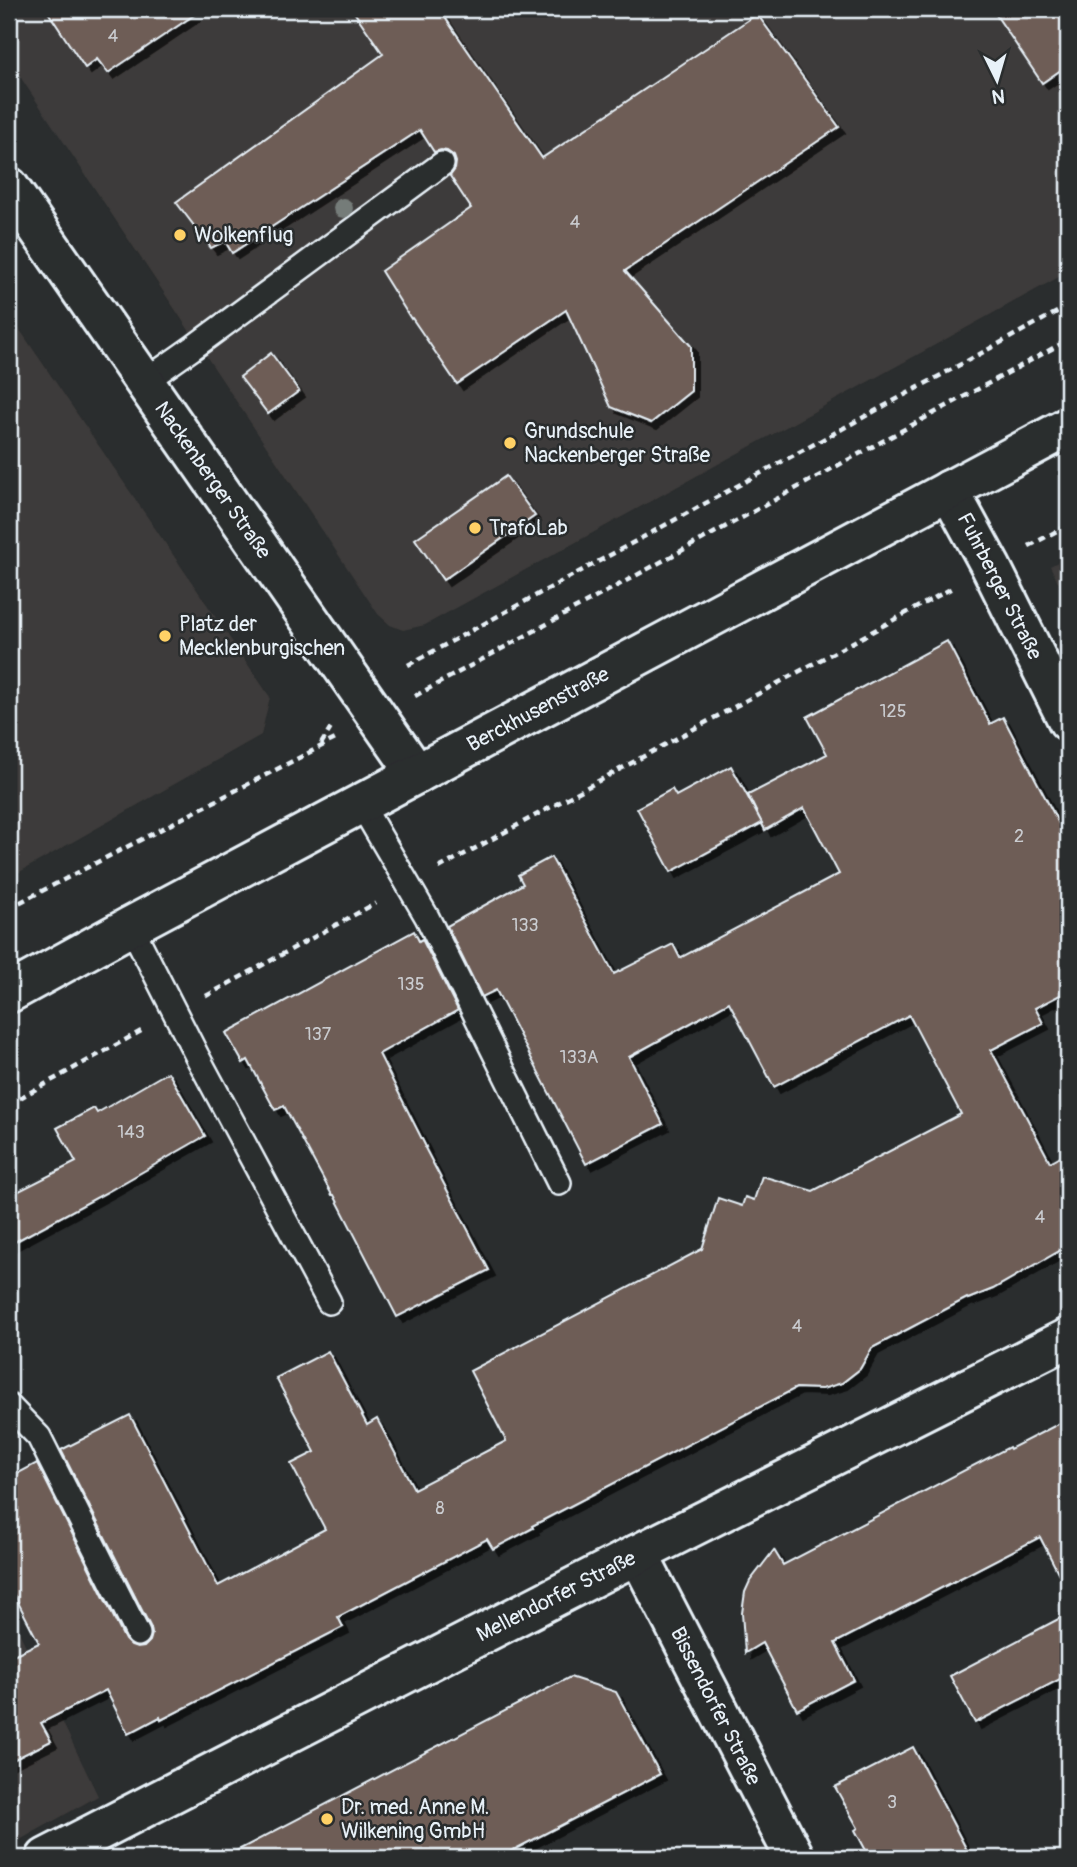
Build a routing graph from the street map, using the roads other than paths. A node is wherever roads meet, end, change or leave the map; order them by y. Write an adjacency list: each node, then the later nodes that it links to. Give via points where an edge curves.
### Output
1 (442, 164): 3 (lane)
2 (9, 187): 3 (street, Nackenberger Straße)
3 (144, 382): 7 (street, Nackenberger Straße)
4 (1068, 427): 5 (street, Berckhusenstraße)
5 (950, 490): 6 (street, Fuhrberger Straße); 7 (street, Berckhusenstraße)
6 (1064, 704)
7 (417, 774): 8 (street, Berckhusenstraße)
8 (361, 804): 9 (street, Berckhusenstraße); 11 (lane, via 427,917)
9 (131, 926): 10 (street, Berckhusenstraße); 12 (lane)
10 (9, 993)
11 (559, 1183)
12 (328, 1301)
13 (1068, 1338): 15 (street, Mellendorfer Straße)
14 (9, 1406): 16 (lane, via 39,1437)
15 (638, 1554): 17 (street, Mellendorfer Straße); 18 (street, Bissendorfer Straße)
16 (138, 1634)
17 (46, 1858)
18 (795, 1858)

